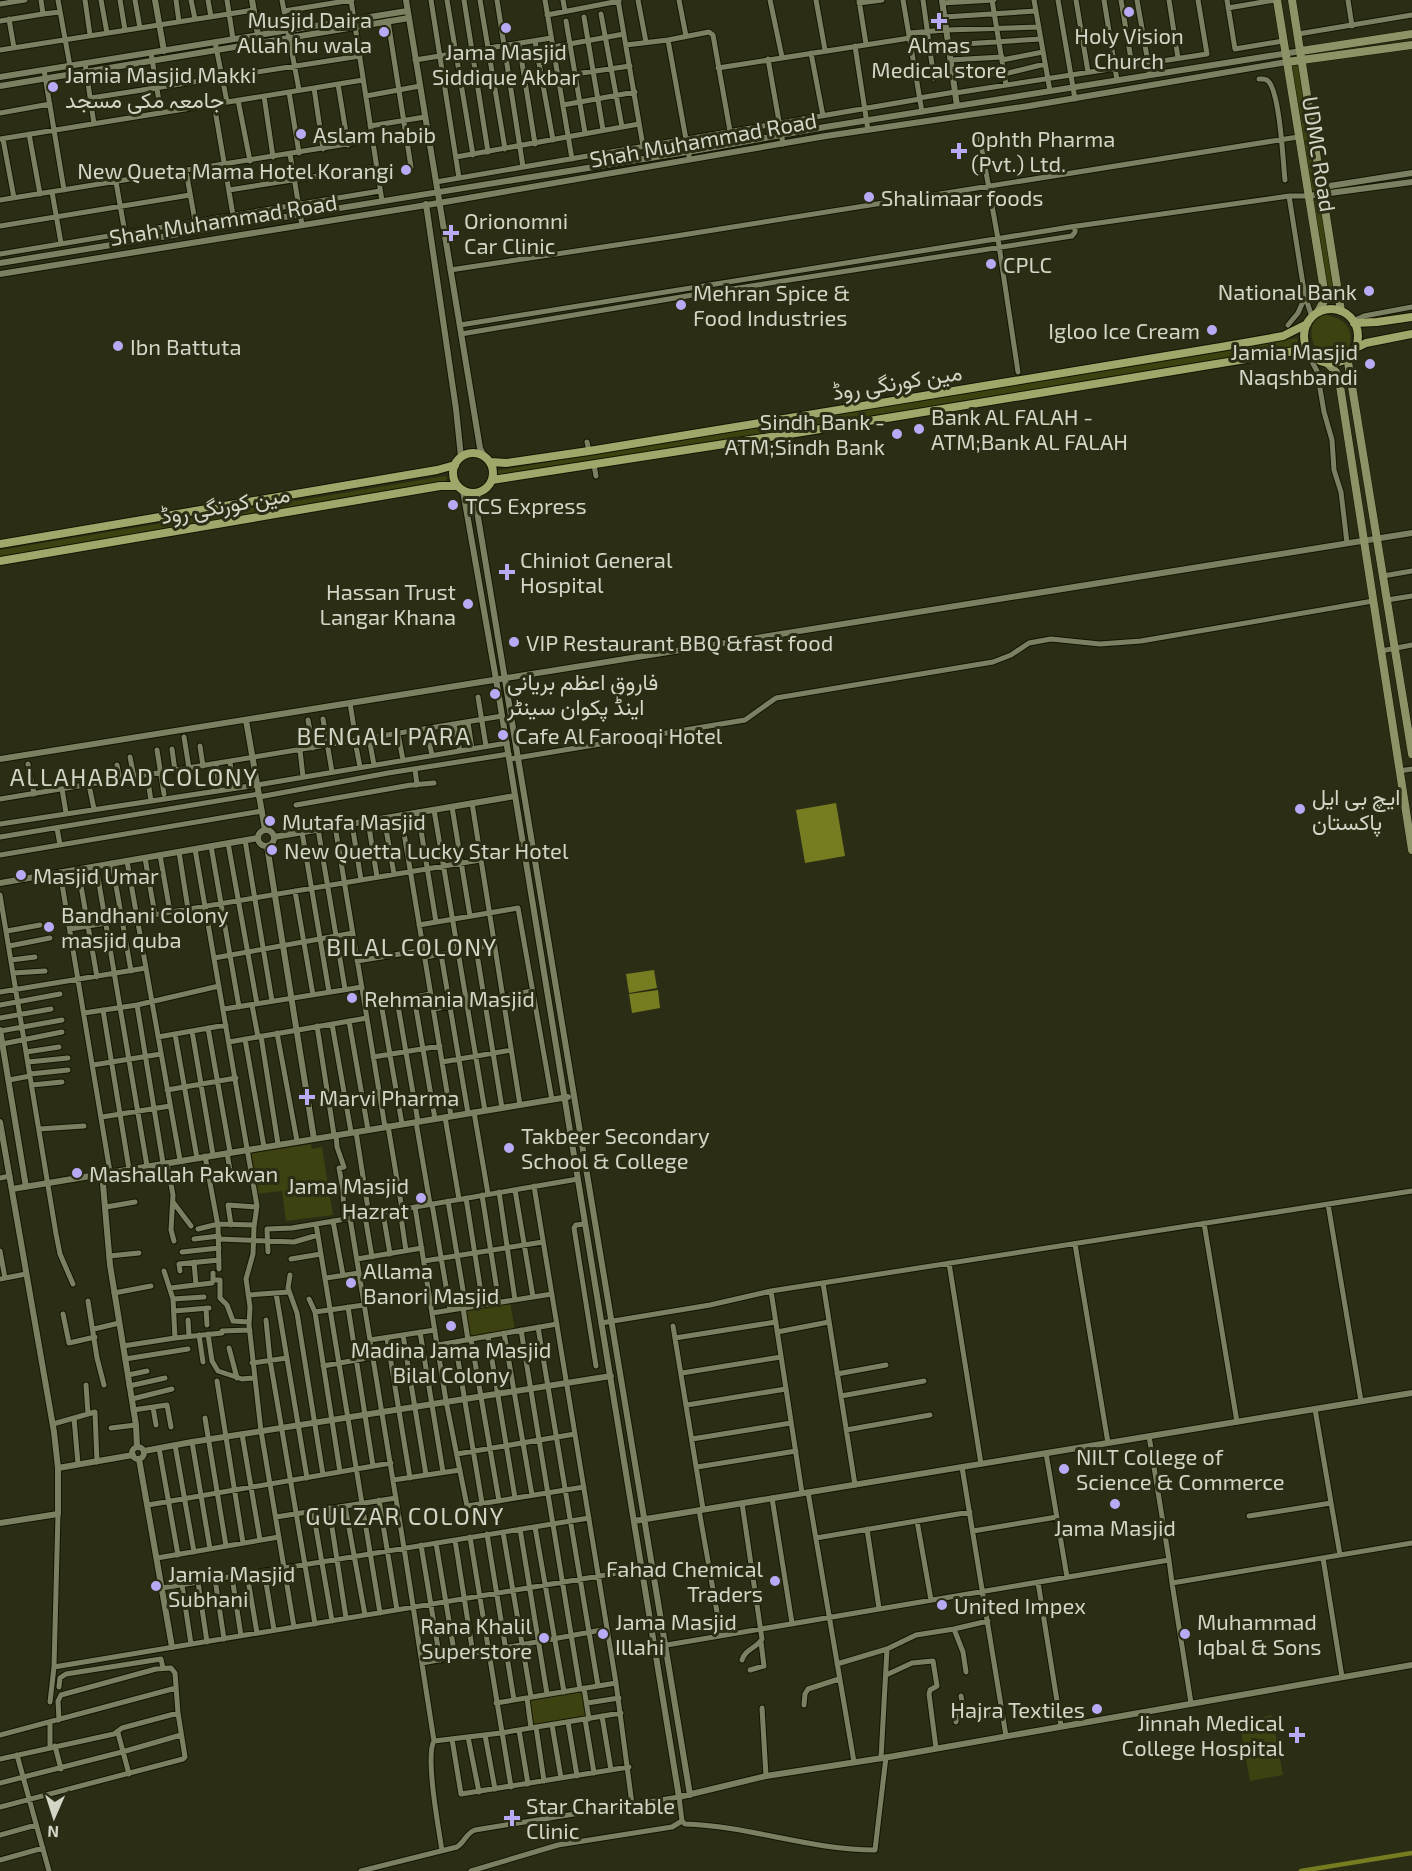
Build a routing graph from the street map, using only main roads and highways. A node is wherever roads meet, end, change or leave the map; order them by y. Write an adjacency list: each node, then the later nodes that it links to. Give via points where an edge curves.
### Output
1 (1276, 0): 6 (main road, UDMC Road)
2 (1292, 0): 5 (main road, UDMC Road)
3 (1412, 34): 5 (main road, Shah Muhammad Road)
4 (1412, 45): 5 (main road, Shah Muhammad Road, via 1311,59)
5 (1304, 54): 6 (main road, Shah Muhammad Road); 7 (main road, UDMC Road)
6 (1287, 62): 9 (main road, UDMC Road, via 1324,290 1323,303)
7 (1341, 311): 9 (main road, via 1326,310); 10 (main road)
8 (1412, 317): 10 (main road)
9 (1312, 318): 12 (main road, via 1304,333); 16 (main road, مین کورنگی روڈ, via 1283,336 1147,354 506,463)
10 (1353, 322): 13 (main road, via 1357,331)
11 (1408, 337): 13 (main road, via 1366,343)
12 (1307, 349): 15 (main road); 18 (main road, مین کورنگی روڈ, via 1152,378)
13 (1354, 349): 14 (main road)
14 (1347, 357): 15 (main road); 22 (main road)
15 (1326, 362): 23 (main road, via 1338,379)
16 (487, 459): 17 (main road, via 472,453 461,457); 18 (main road)
17 (455, 465): 19 (main road, via 453,476); 20 (main road, مین کورنگی روڈ, via 34,533)
18 (492, 480): 19 (main road, via 479,493)
19 (460, 489): 21 (main road, مین کورنگی روڈ, via 440,486)
20 (0, 544)
21 (0, 561)
22 (1412, 754)
23 (1412, 850)

